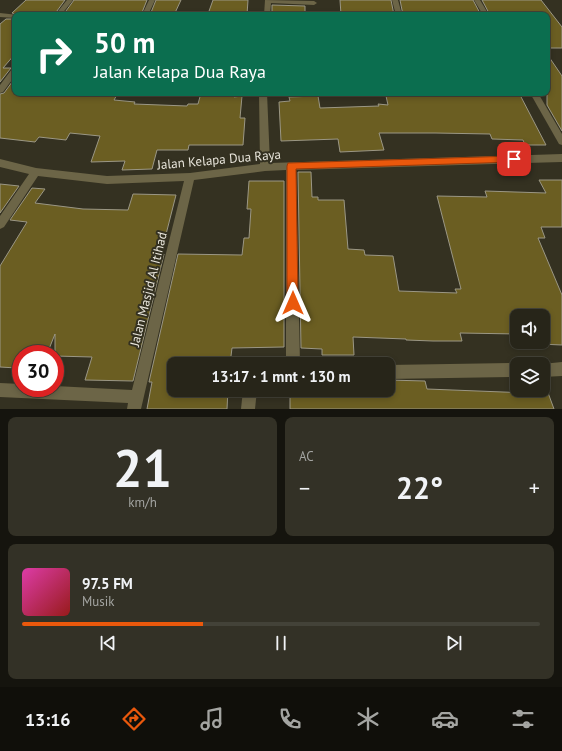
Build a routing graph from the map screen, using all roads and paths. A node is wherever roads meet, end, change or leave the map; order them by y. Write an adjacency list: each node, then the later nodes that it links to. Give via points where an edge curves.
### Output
1 (70, 0): 7 (street)
2 (152, 0): 8 (street)
3 (268, 0): 6 (street); 9 (street)
4 (395, 0): 10 (street)
5 (477, 0): 11 (street)
6 (314, 3)
7 (60, 12)
8 (146, 12)
9 (266, 12)
10 (398, 12)
11 (484, 12)
12 (0, 15): 13 (street)
13 (12, 16)
14 (12, 75): 15 (street)
15 (0, 90)
16 (262, 96): 22 (street)
17 (536, 96): 18 (street)
18 (562, 142)
19 (562, 158): 21 (street, Jalan Kelapa Dua Raya)
20 (0, 163): 23 (street, Jalan Kelapa Dua Raya)
21 (291, 166): 22 (street, Jalan Kelapa Dua Raya); 26 (street)
22 (265, 167): 24 (street, Jalan Kelapa Dua Raya)
23 (36, 172): 24 (street, Jalan Kelapa Dua Raya, via 107,180); 25 (street)
24 (190, 177): 33 (street, Jalan Masjid Al Itihad)
25 (0, 224)
26 (294, 357)
27 (562, 369): 29 (street)
28 (510, 370): 30 (street)
29 (550, 370)
30 (395, 372)
31 (0, 390): 33 (street)
32 (249, 397): 34 (street)
33 (135, 403)
34 (248, 409)

